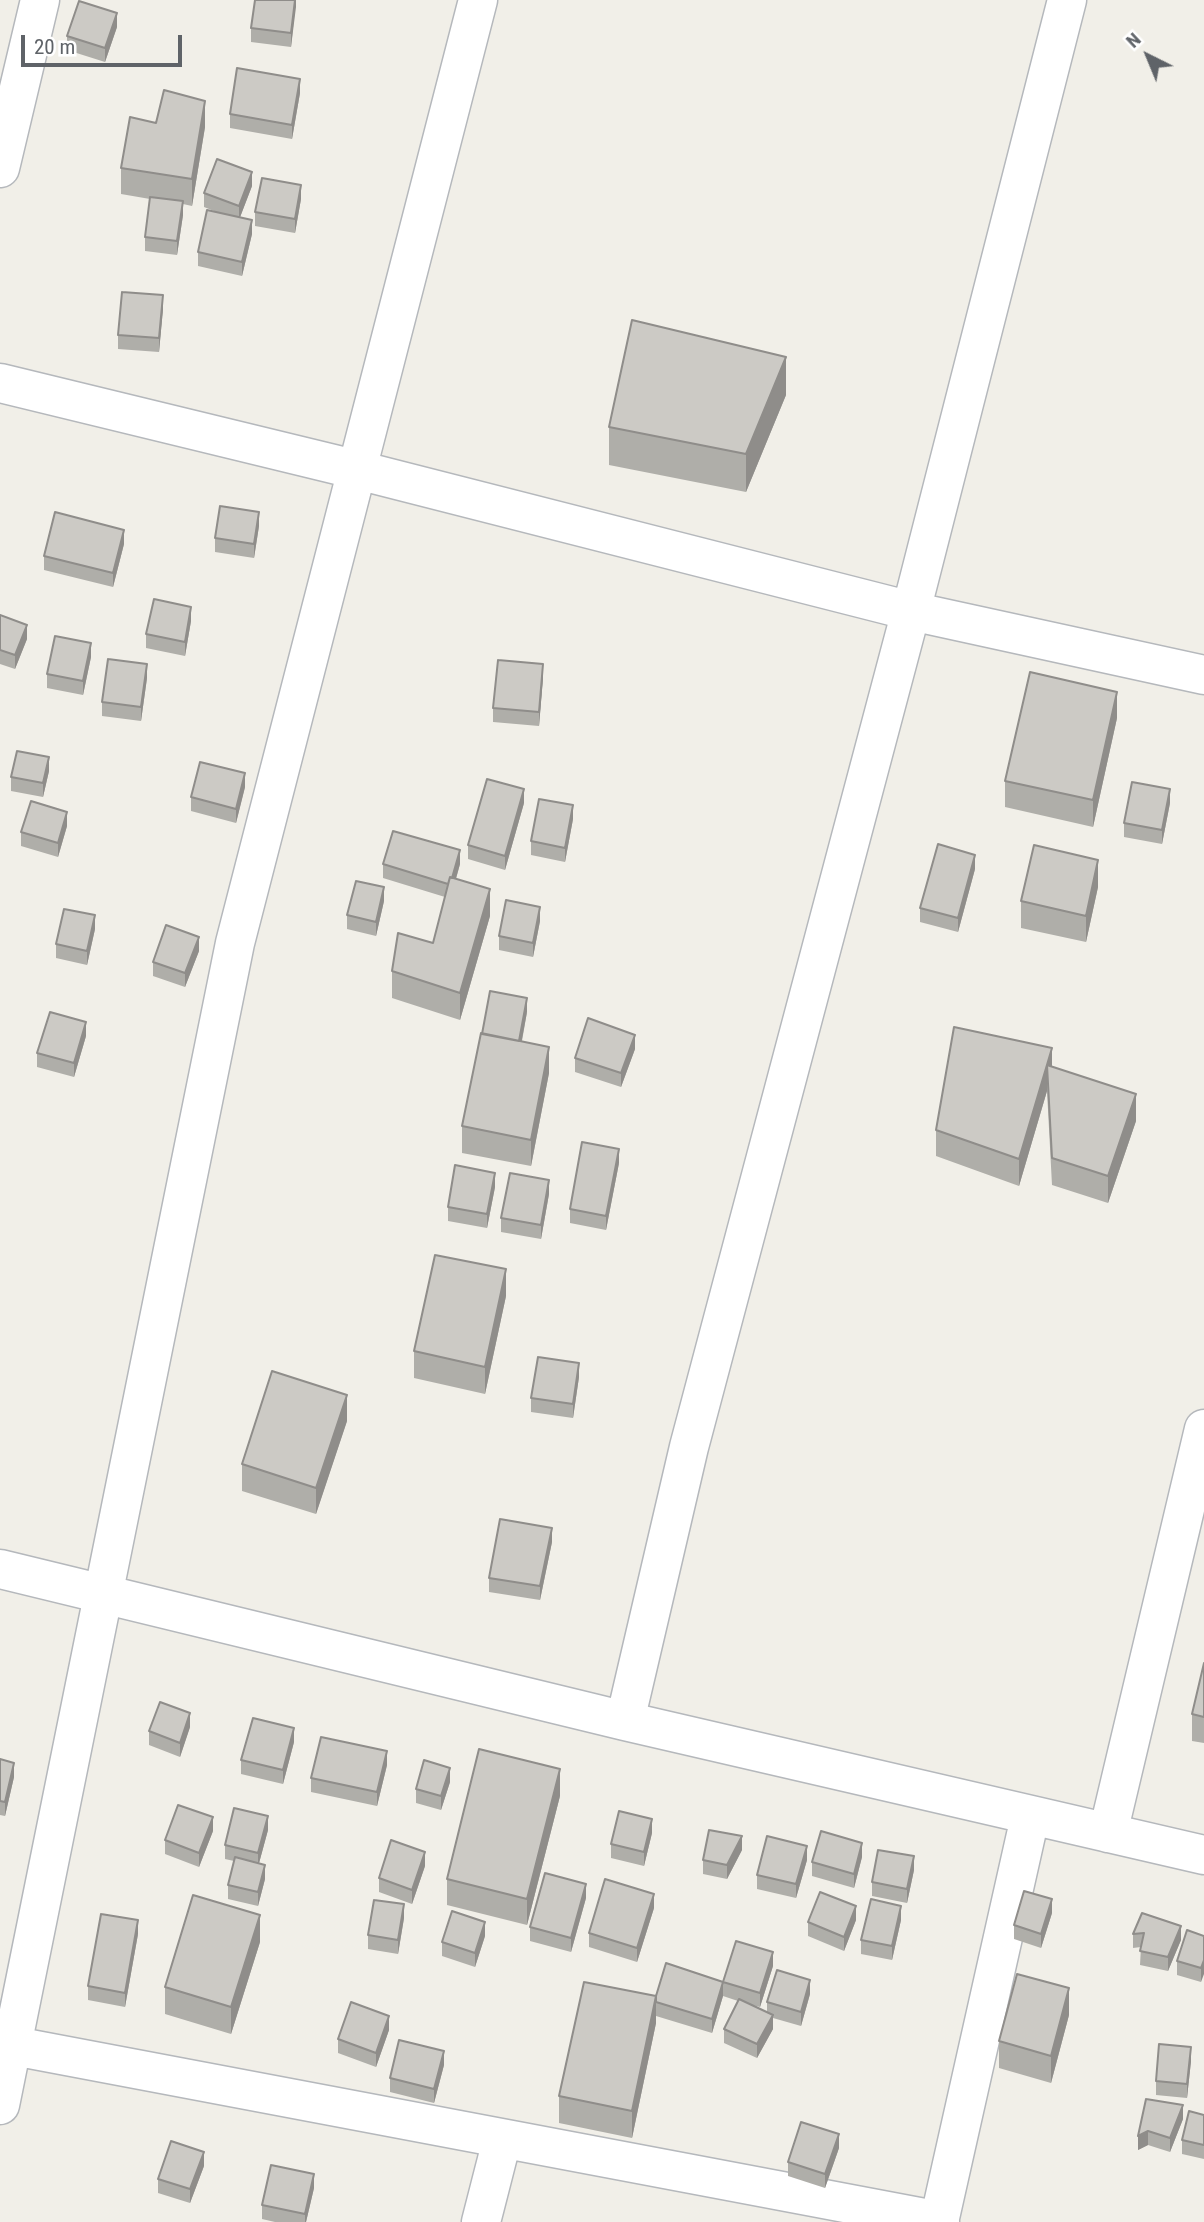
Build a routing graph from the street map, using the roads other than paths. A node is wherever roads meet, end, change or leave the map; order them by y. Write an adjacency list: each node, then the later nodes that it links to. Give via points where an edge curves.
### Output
1 (40, 0): 4 (street)
2 (478, 0): 6 (street)
3 (1067, 0): 7 (street)
4 (0, 168)
5 (0, 383): 6 (street)
6 (358, 470): 7 (street); 11 (street, via 235,943)
7 (911, 611): 8 (street); 12 (street, via 692,1434)
8 (1204, 676)
9 (1204, 1429): 14 (street)
10 (0, 1569): 11 (street)
11 (105, 1597): 12 (street); 16 (street)
12 (625, 1721): 13 (street)
13 (1030, 1817): 14 (street); 19 (street)
14 (1108, 1833): 15 (street)
15 (1204, 1856)
16 (14, 2046): 17 (street); 18 (street)
17 (0, 2105)
18 (502, 2140): 19 (street); 20 (street)
19 (940, 2221)
20 (481, 2222)

